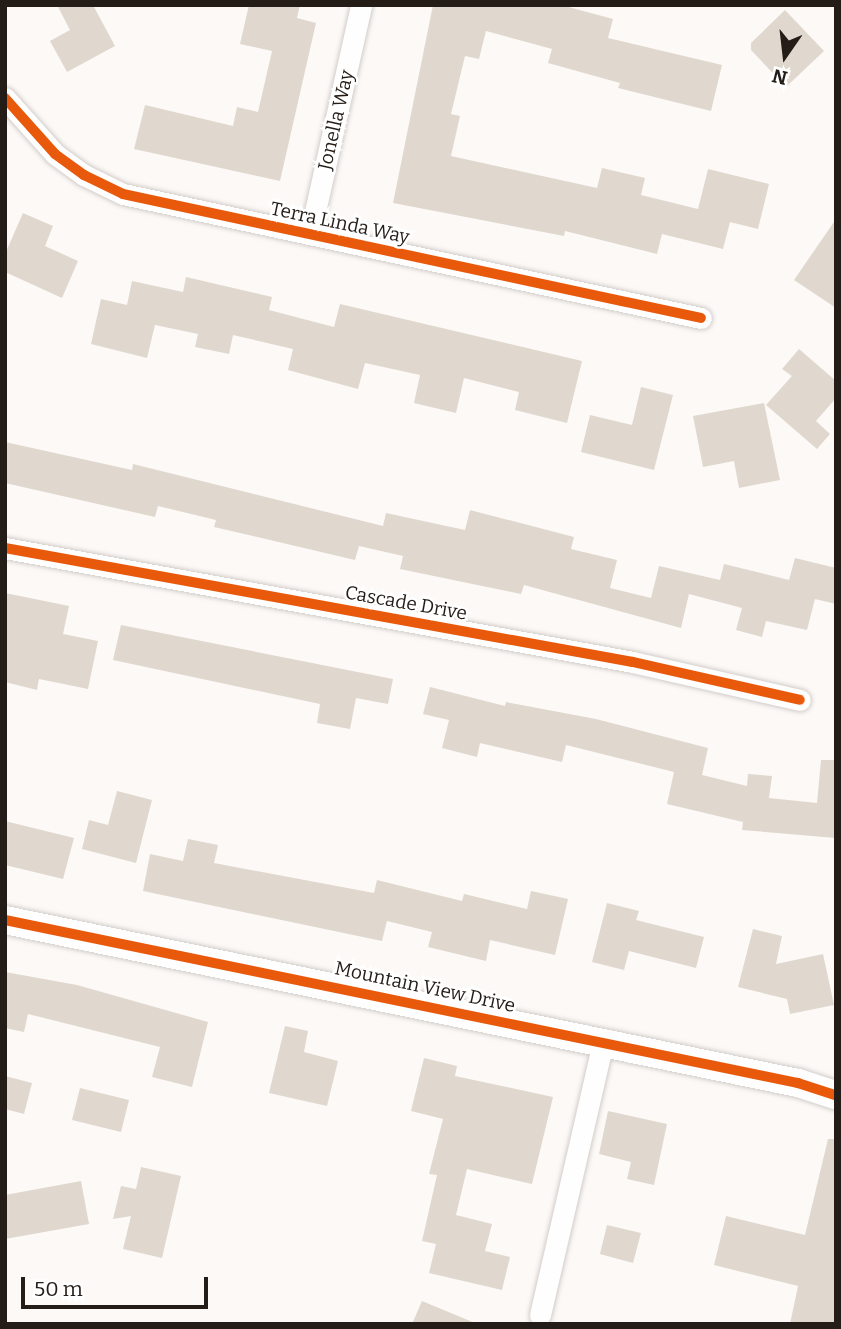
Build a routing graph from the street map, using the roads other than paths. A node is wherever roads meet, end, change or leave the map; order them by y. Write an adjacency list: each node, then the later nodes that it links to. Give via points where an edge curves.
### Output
1 (361, 5): 3 (street, Jonella Way)
2 (5, 98): 3 (street, Terra Linda Way, via 55,154 123,194)
3 (310, 234): 4 (street, Terra Linda Way)
4 (701, 318)
5 (5, 548): 6 (street, Cascade Drive, via 633,662)
6 (800, 700)
7 (5, 920): 8 (street, Mountain View Drive)
8 (603, 1042): 9 (street, Mountain View Drive); 10 (street)
9 (836, 1095)
10 (540, 1315)

